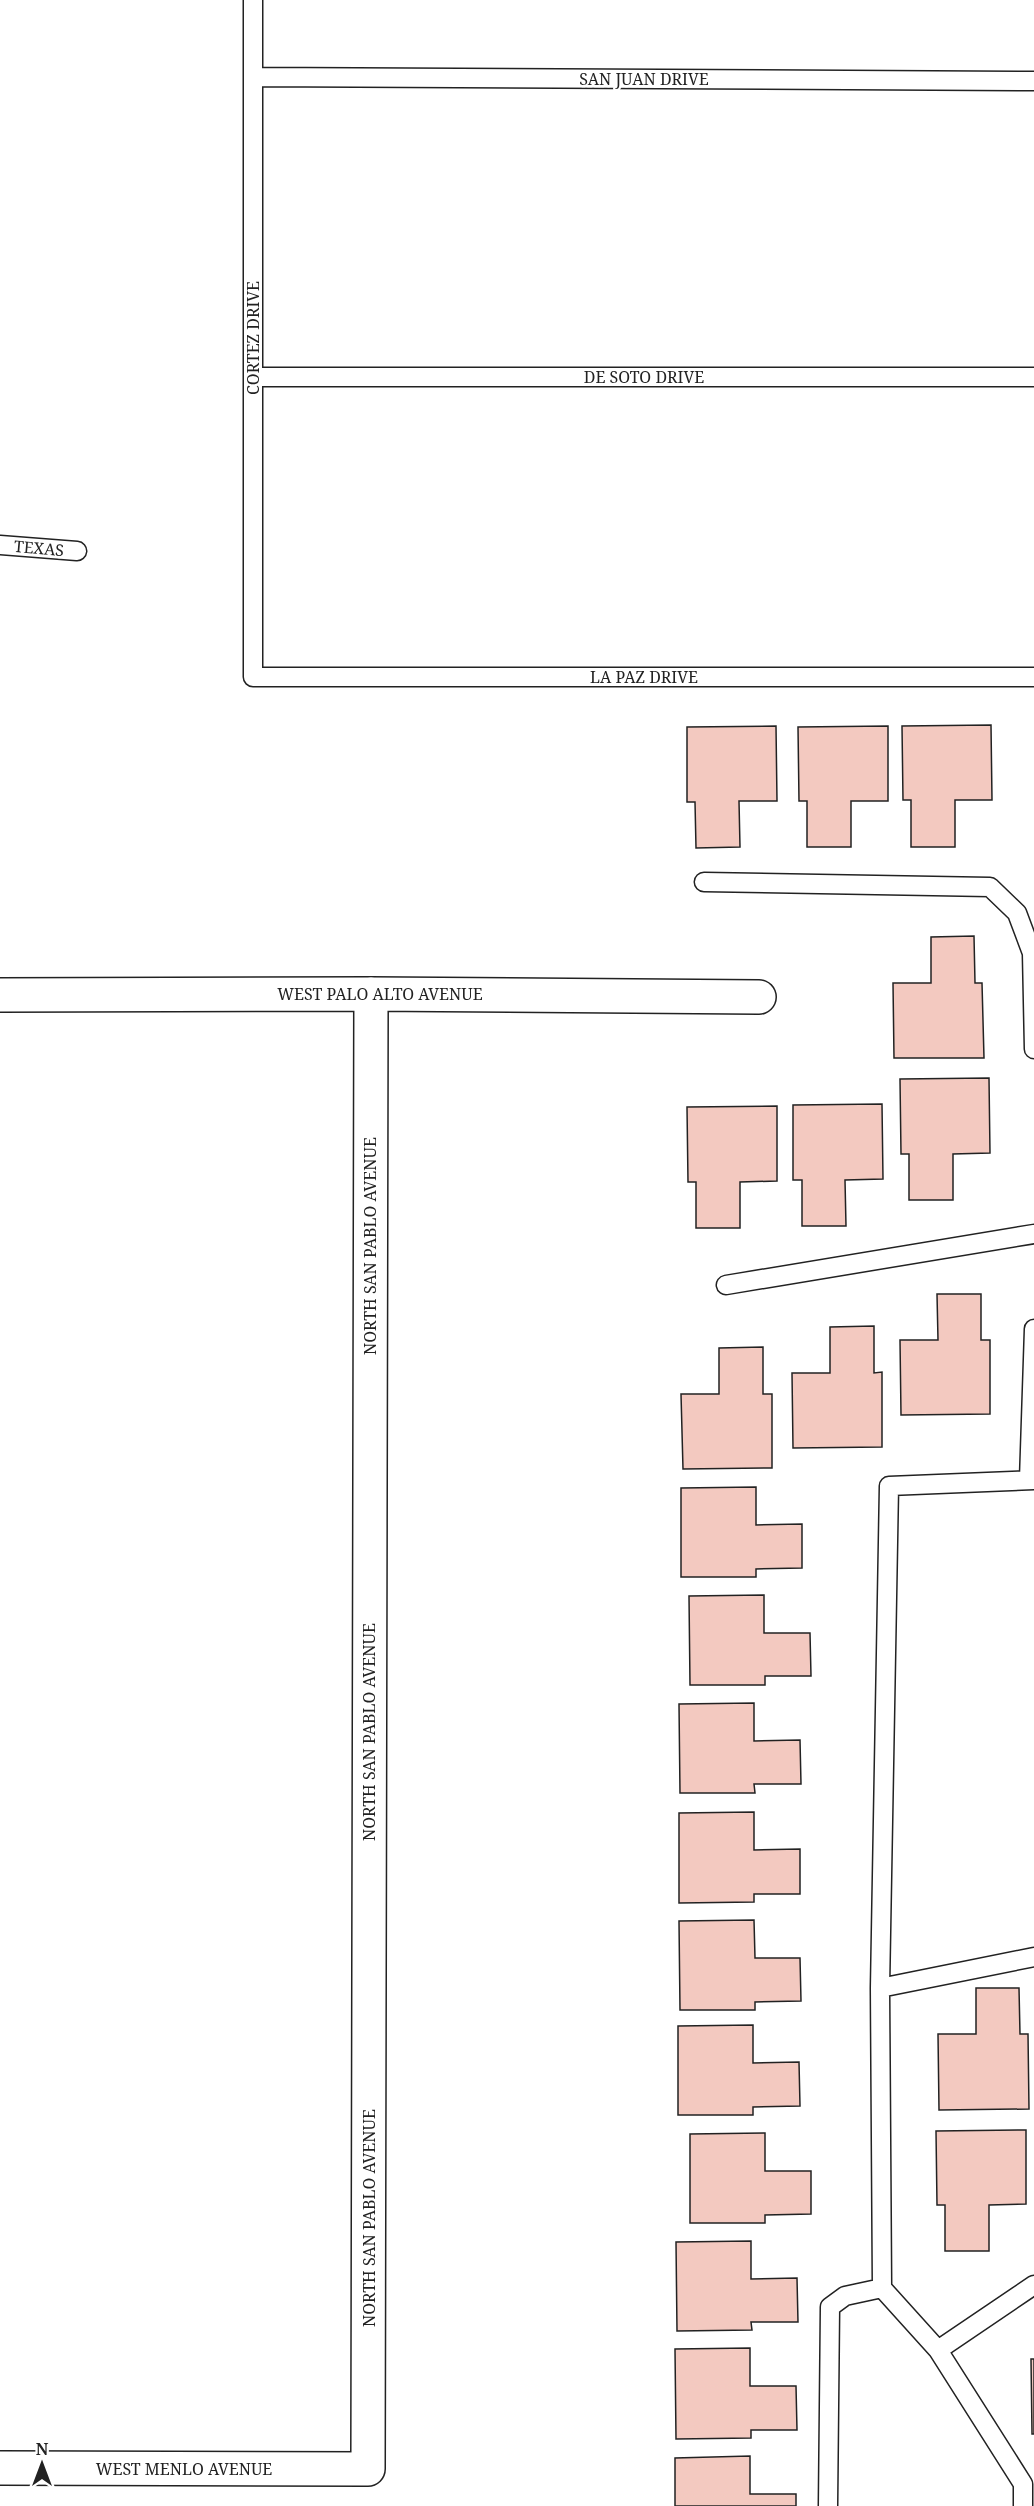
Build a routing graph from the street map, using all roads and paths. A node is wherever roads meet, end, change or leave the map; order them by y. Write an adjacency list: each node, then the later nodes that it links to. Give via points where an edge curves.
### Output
1 (253, 0): 2 (lane, CORTEZ DRIVE)
2 (253, 77): 3 (lane, SAN JUAN DRIVE); 4 (lane, CORTEZ DRIVE)
3 (1034, 81)
4 (253, 377): 5 (lane, DE SOTO DRIVE); 8 (lane, CORTEZ DRIVE)
5 (1034, 377)
6 (0, 545): 7 (lane, TEXAS)
7 (77, 551)
8 (253, 676): 9 (lane, LA PAZ DRIVE)
9 (1034, 676)
10 (704, 882): 14 (lane, via 990,887 1017,913 1032,953)
11 (370, 994): 12 (street, WEST PALO ALTO AVENUE); 13 (street, WEST PALO ALTO AVENUE); 25 (street, NORTH SAN PABLO AVENUE)
12 (0, 995)
13 (759, 997)
14 (1034, 1049)
15 (1034, 1234): 16 (lane)
16 (726, 1285)
17 (1034, 1329): 18 (lane)
18 (1031, 1480): 20 (lane, via 889,1486)
19 (1034, 1958): 20 (lane)
20 (880, 1988): 22 (lane)
21 (1034, 2285): 23 (lane)
22 (882, 2288): 23 (lane); 26 (lane, via 845,2296 830,2307)
23 (938, 2350): 27 (lane, via 1023,2484)
24 (0, 2468): 25 (street, WEST MENLO AVENUE)
25 (368, 2469)
26 (828, 2506)
27 (1023, 2506)

